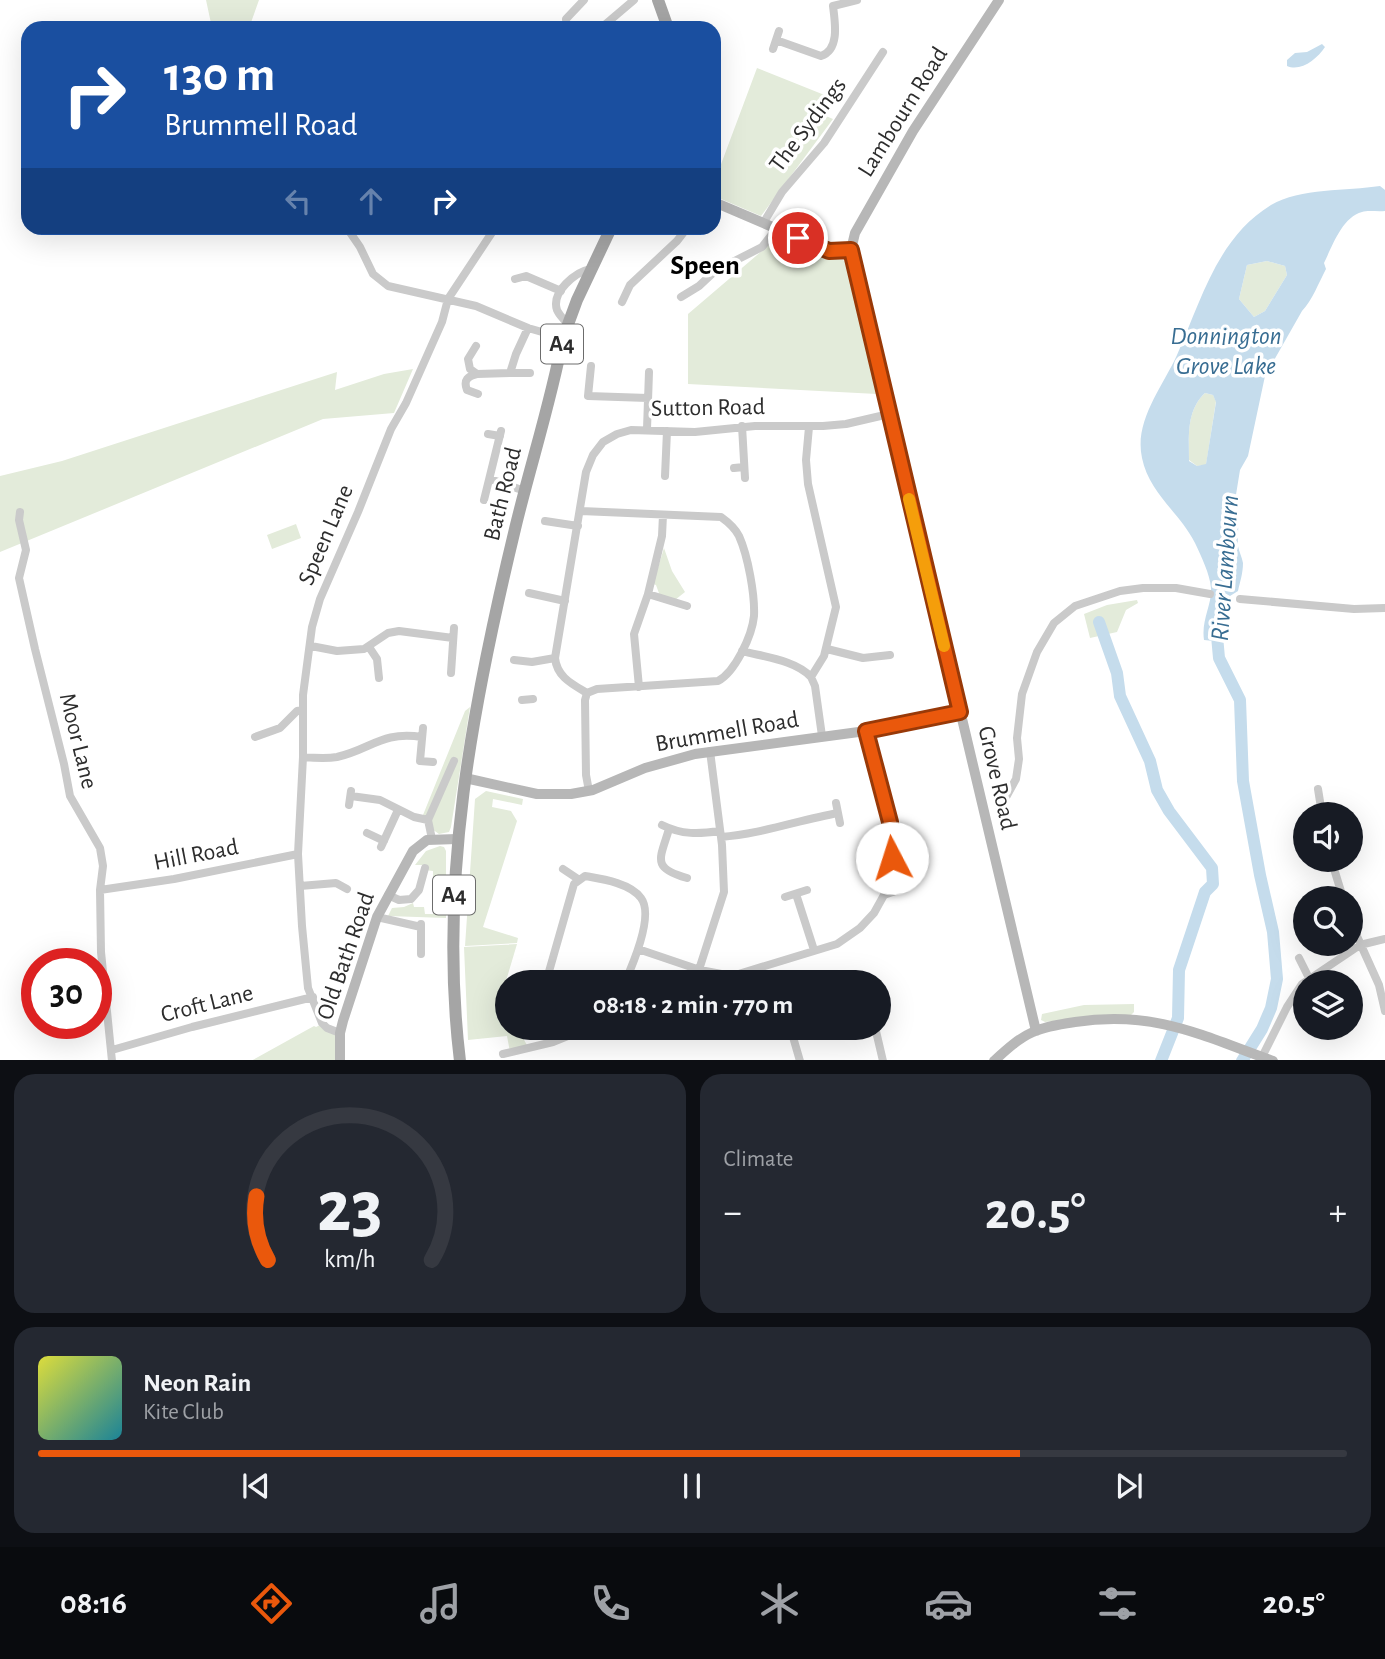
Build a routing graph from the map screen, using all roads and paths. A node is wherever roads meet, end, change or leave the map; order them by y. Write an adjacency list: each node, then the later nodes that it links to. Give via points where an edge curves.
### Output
1 (584, 0): 6 (street)
2 (634, 0): 7 (street)
3 (658, 0): 8 (main road)
4 (857, 0): 9 (street, via 832,6 835,36 826,55 778,36)
5 (999, 0): 18 (street, Lambourn Road, via 913,131 855,233)
6 (566, 21)
7 (609, 21)
8 (666, 21)
9 (773, 50)
10 (883, 52): 12 (street, The Sydings, via 824,143 782,192)
11 (721, 205): 12 (street)
12 (764, 222): 13 (street)
13 (777, 228): 18 (street, via 829,251); 22 (street, via 762,247 715,271)
14 (351, 235): 23 (street, via 380,281)
15 (490, 235): 23 (street, Speen Lane)
16 (608, 235): 19 (main road, Bath Road / A4)
17 (682, 235): 24 (street, via 626,284)
18 (851, 250): 36 (street, Grove Road)
19 (591, 269): 21 (street, via 569,279); 25 (main road, Bath Road / A4)
20 (516, 279): 21 (street, via 526,276)
21 (561, 291): 25 (street, via 557,312)
22 (681, 297)
23 (448, 299): 26 (street); 63 (street, Speen Lane, via 442,322 391,429 320,599)
24 (622, 302)
25 (567, 324): 27 (main road, Bath Road / A4)
26 (528, 328): 27 (street); 31 (street)
27 (563, 338): 47 (main road, Bath Road / A4)
28 (476, 346): 33 (street, via 468,359)
29 (591, 366): 35 (street, via 588,396)
30 (649, 372): 35 (street)
31 (510, 373): 32 (street); 33 (street)
32 (530, 373)
33 (477, 374): 34 (street, via 466,379 465,385)
34 (478, 394)
35 (648, 398): 39 (street)
36 (889, 414): 38 (street, Sutton Road); 78 (street, Grove Road)
37 (742, 426): 38 (street, Sutton Road); 40 (street, Sutton Road); 42 (street)
38 (809, 427): 66 (street, via 806,498 835,600)
39 (647, 429): 40 (street, Sutton Road); 49 (street, Sutton Road, via 617,434 597,449 588,465)
40 (667, 431): 44 (street)
41 (488, 434): 46 (street, via 500,433)
42 (744, 467): 43 (street); 45 (street)
43 (734, 468)
44 (665, 476)
45 (745, 478)
46 (491, 479): 47 (street); 48 (street)
47 (525, 491): 86 (main road, Bath Road / A4, via 486,658)
48 (484, 500)
49 (581, 511): 51 (street); 53 (street, Sutton Road)
50 (20, 512): 111 (street, Moor Lane, via 26,550 19,578 70,796 100,848)
51 (663, 515): 55 (street); 67 (street, via 721,517 739,536 754,618)
52 (545, 521): 53 (street)
53 (578, 526): 58 (street, Sutton Road)
54 (530, 593): 58 (street)
55 (648, 594): 59 (street); 73 (street, via 634,634)
56 (1210, 594): 90 (street, via 1176,588 1120,591 1075,606 1054,623 1037,652 1023,694 1016,779)
57 (1240, 599): 60 (street)
58 (565, 601): 68 (street, Sutton Road)
59 (687, 606)
60 (1385, 608)
61 (454, 628): 62 (street)
62 (453, 638): 65 (street, via 388,633); 70 (street)
63 (311, 646): 65 (street, via 350,651); 77 (street, Speen Lane)
64 (880, 646): 66 (street, via 885,656 863,658)
65 (369, 647): 71 (street)
66 (827, 649): 72 (street)
67 (742, 651): 72 (street, via 803,669); 73 (street, via 731,671 718,681)
68 (555, 658): 69 (street); 74 (street, via 564,678)
69 (514, 660)
70 (450, 667)
71 (381, 673)
72 (811, 677): 80 (street)
73 (639, 687): 74 (street)
74 (587, 693): 88 (street)
75 (533, 699): 76 (street)
76 (522, 700)
77 (303, 710): 81 (street, via 280,728); 83 (street, Speen Lane)
78 (960, 712): 79 (street, Brummell Road); 136 (street, Grove Road)
79 (866, 731): 80 (street, Brummell Road); 102 (street, via 890,822)
80 (822, 736): 82 (street, Brummell Road)
81 (255, 737)
82 (710, 751): 88 (street, Brummell Road, via 658,764); 98 (street)
83 (303, 757): 85 (street, via 338,757 382,738 423,732 420,761); 101 (street, Speen Lane)
84 (454, 761): 95 (street)
85 (433, 762)
86 (465, 778): 88 (street, Brummell Road, via 537,794); 100 (main road, A4)
87 (1318, 789): 91 (street)
88 (589, 792)
89 (350, 797): 93 (street, via 380,800)
90 (1005, 799)
91 (1320, 802)
92 (836, 803): 94 (street)
93 (398, 810): 95 (street); 97 (street, via 382,844)
94 (838, 813): 96 (street); 98 (street, via 761,831)
95 (428, 820): 99 (street)
96 (840, 823)
97 (367, 833)
98 (721, 834): 106 (street, via 680,833 666,827 662,863 670,873); 129 (street, via 724,892)
99 (432, 839): 100 (street); 114 (street, Old Bath Road, via 413,850)
100 (457, 839): 146 (main road, A4, via 453,961)
101 (298, 854): 109 (street, Speen Lane); 111 (street, Hill Road)
102 (892, 858): 115 (street); 115 (street, via 906,869 907,880 904,888)
103 (425, 868): 114 (street, via 419,890 411,899)
104 (564, 869): 107 (street)
105 (345, 876): 108 (street)
106 (687, 878)
107 (578, 879): 120 (street, via 585,876 616,883 643,899); 126 (street)
108 (336, 883): 109 (street); 110 (street)
109 (300, 886): 134 (street, Speen Lane, via 307,980)
110 (347, 889)
111 (100, 890): 141 (street, Moor Lane, via 101,952)
112 (807, 890): 113 (street)
113 (796, 894): 116 (street); 121 (street)
114 (388, 895): 117 (street, Old Bath Road)
115 (884, 895): 121 (street, via 860,928 837,944)
116 (785, 897)
117 (377, 917): 123 (street, via 421,926); 137 (street, Old Bath Road)
118 (1385, 939): 119 (street)
119 (1363, 944)
120 (638, 949): 127 (street); 128 (street)
121 (814, 950): 130 (street)
122 (1363, 951): 135 (street)
123 (421, 954)
124 (1343, 956): 132 (street)
125 (1299, 958): 131 (street)
126 (549, 970)
127 (630, 970)
128 (697, 970)
129 (700, 970)
130 (751, 970)
131 (1305, 970)
132 (1321, 970)
133 (1293, 995): 143 (street)
134 (313, 997): 137 (street, Speen Lane, via 322,1023); 141 (street, Croft Lane)
135 (1385, 1011)
136 (1035, 1031): 143 (street, via 1125,1017 1181,1028); 149 (street)
137 (340, 1033): 145 (street, Old Bath Road)
138 (549, 1040): 142 (street)
139 (794, 1040): 147 (street)
140 (878, 1040): 148 (street)
141 (112, 1050): 144 (street, Moor Lane)
142 (503, 1054)
143 (1258, 1055)
144 (113, 1060)
145 (340, 1060)
146 (460, 1060)
147 (800, 1060)
148 (883, 1060)
149 (994, 1060)

